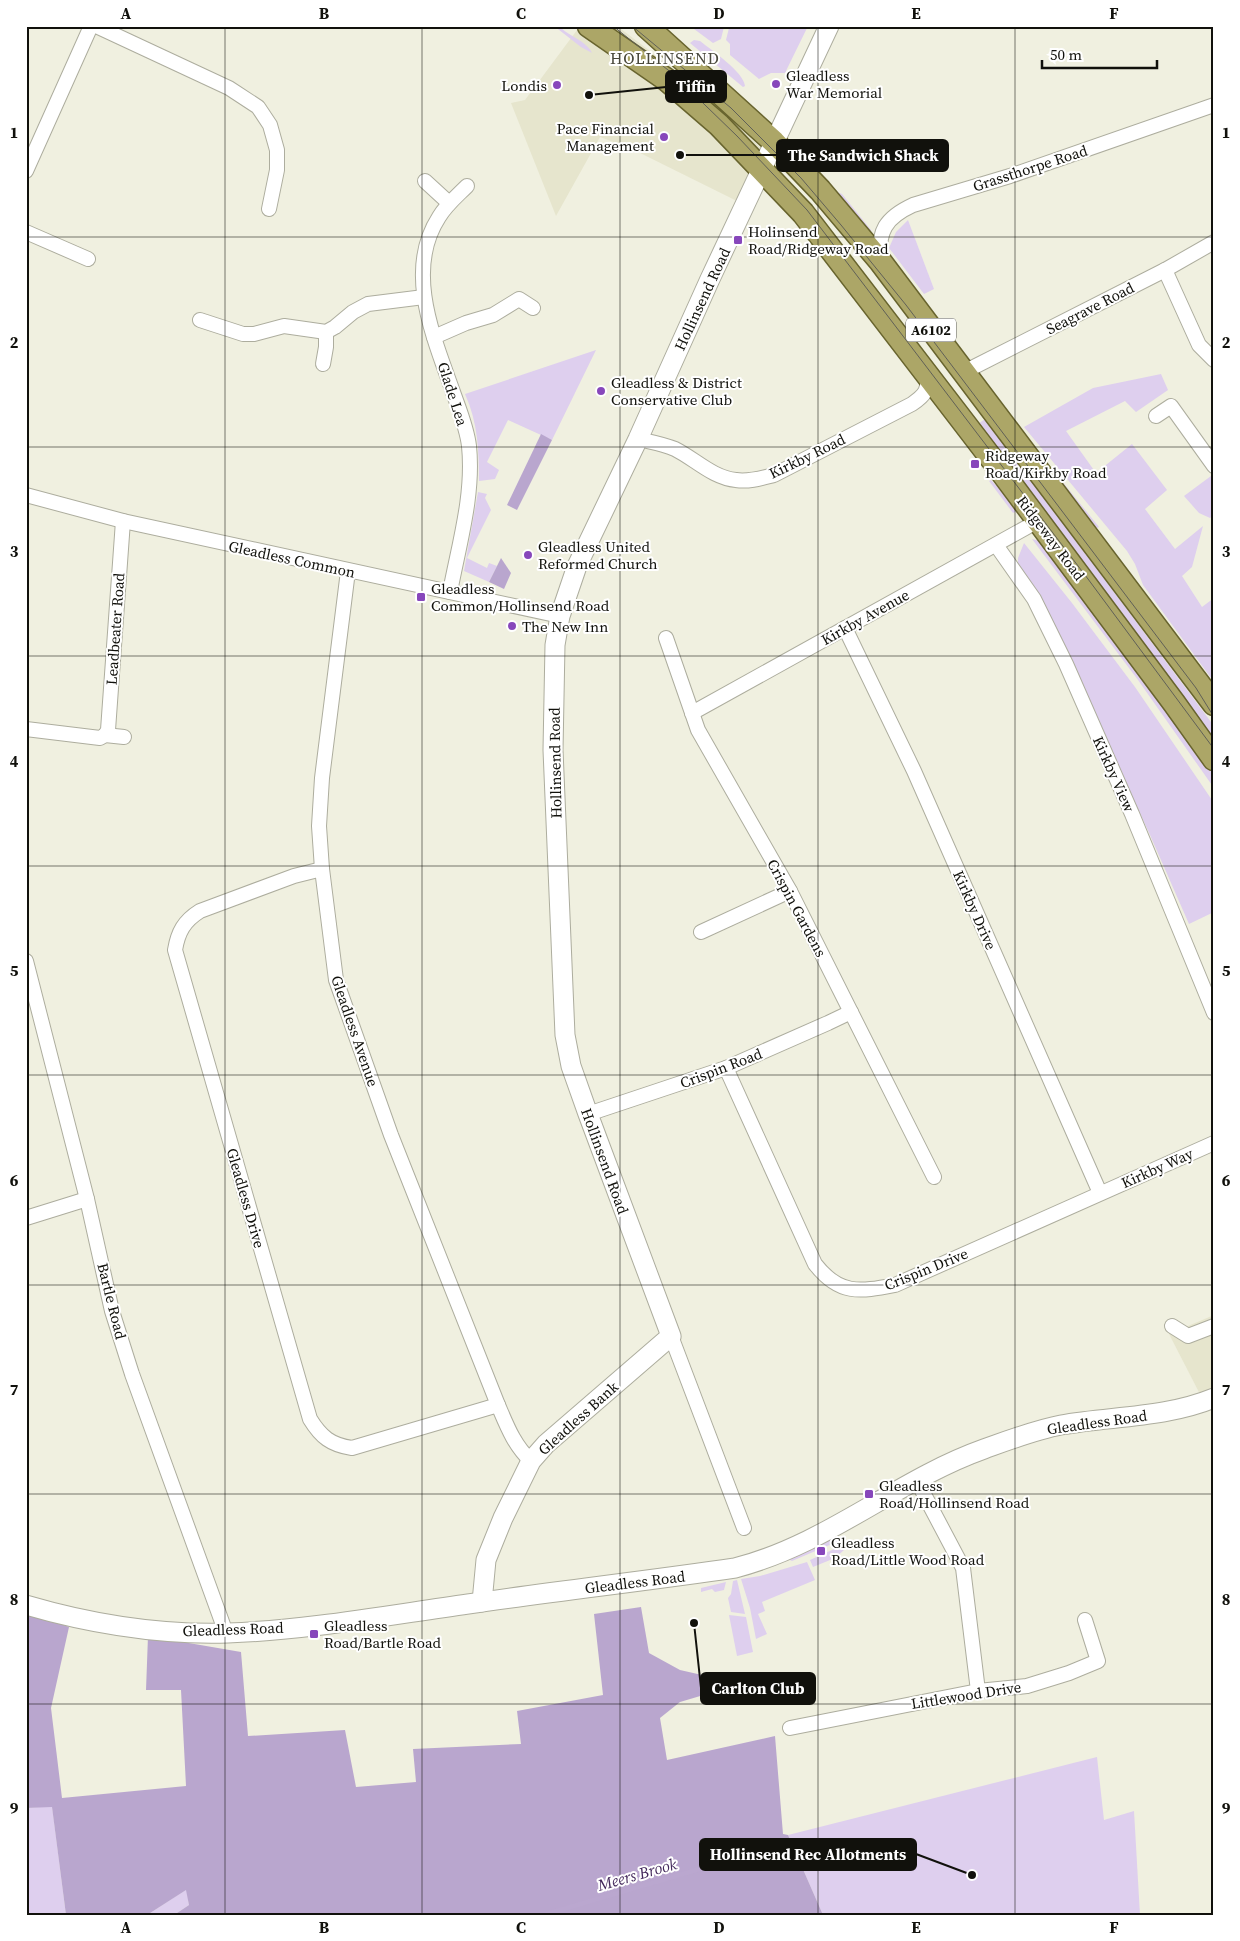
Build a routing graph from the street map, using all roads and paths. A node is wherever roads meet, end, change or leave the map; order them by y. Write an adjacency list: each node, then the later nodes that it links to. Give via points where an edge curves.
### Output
1 (91, 26): 9 (street)
2 (96, 26): 13 (street, via 229,88 258,107 270,125 277,150 277,170)
3 (589, 26): 8 (highway, Ridgeway Road / A6102, via 667,80 719,124)
4 (646, 26): 7 (highway, Ridgeway Road / A6102)
5 (829, 26): 7 (main road, Hollinsend Road)
6 (1214, 105): 17 (street, Grassthorpe Road, via 900,211 884,227)
7 (774, 142): 8 (main road, Hollinsend Road); 17 (highway, Ridgeway Road / A6102)
8 (762, 168): 27 (highway, Ridgeway Road / A6102, via 803,213); 29 (main road, Hollinsend Road)
9 (26, 172)
10 (425, 182): 12 (street)
11 (467, 186): 12 (street, Glade Lea)
12 (449, 203): 19 (street, Glade Lea, via 429,236 423,275)
13 (269, 209)
14 (26, 232): 16 (street)
15 (1214, 242): 18 (street, Seagrave Road)
16 (88, 260)
17 (880, 261): 26 (highway, Ridgeway Road / A6102)
18 (1164, 270): 24 (street, via 1199,345); 26 (street, Seagrave Road)
19 (424, 297): 22 (street, via 368,304); 23 (street, Glade Lea)
20 (533, 308): 23 (street, via 519,299 493,314)
21 (200, 320): 22 (street, via 243,334 284,326)
22 (326, 332): 25 (street)
23 (434, 337): 36 (street, Glade Lea, via 469,444 468,498)
24 (1214, 360)
25 (323, 364)
26 (964, 372): 40 (highway, Ridgeway Road / A6102)
27 (927, 375): 29 (street, Kirkby Road, via 928,386 924,395 774,475 754,480 721,477 676,450); 33 (highway, Ridgeway Road / A6102)
28 (1156, 416): 30 (street, via 1172,406)
29 (638, 439): 37 (main road, Hollinsend Road, via 577,566)
30 (1214, 466)
31 (26, 495): 32 (street, Gleadless Common)
32 (124, 521): 35 (street, Gleadless Common); 43 (street, Leadbeater Road, via 108,730)
33 (1038, 521): 34 (street, Kirkby Avenue); 45 (highway, Ridgeway Road / A6102)
34 (996, 545): 38 (street, Kirkby Avenue); 51 (street, Kirkby View, via 1034,599 1066,664)
35 (348, 571): 36 (street, Gleadless Common); 46 (street, Gleadless Avenue, via 322,778 319,826)
36 (450, 592): 37 (street, Gleadless Common)
37 (560, 616): 53 (main road, Hollinsend Road, via 555,645 553,750 564,1035)
38 (845, 628): 41 (street, Kirkby Avenue); 56 (street, Kirkby Drive, via 914,771)
39 (666, 638): 41 (street, Crispin Gardens)
40 (1214, 704)
41 (692, 713): 47 (street, Crispin Gardens, via 706,746)
42 (26, 729): 43 (street, via 100,738)
43 (105, 735): 44 (street)
44 (124, 737)
45 (1214, 759)
46 (322, 869): 63 (street, Gleadless Avenue, via 336,980 346,1011); 63 (street, Gleadless Drive, via 200,911 182,927 175,950 310,1419 326,1440 352,1448)
47 (790, 891): 48 (street); 50 (street, Crispin Gardens)
48 (701, 932)
49 (26, 961): 57 (street, Bartle Road)
50 (851, 1012): 52 (street, Crispin Road); 55 (street, Crispin Gardens)
51 (1214, 1013)
52 (726, 1068): 53 (street, Crispin Road); 56 (street, Crispin Drive, via 815,1264 826,1278 838,1285 854,1290 895,1285)
53 (588, 1114): 61 (main road, Hollinsend Road)
54 (1214, 1143): 56 (street, Kirkby Way)
55 (934, 1177)
56 (1100, 1193)
57 (87, 1199): 58 (street); 70 (street, Bartle Road, via 112,1311 132,1374)
58 (26, 1218)
59 (1172, 1326): 60 (street, via 1188,1336)
60 (1214, 1326)
61 (671, 1336): 64 (main road, Gleadless Bank, via 546,1444); 66 (street, Hollinsend Road)
62 (1214, 1398): 65 (main road, Gleadless Road, via 1170,1412 1044,1429 982,1450)
63 (498, 1405): 64 (street, Gleadless Avenue, via 512,1438)
64 (531, 1461): 67 (main road, Gleadless Bank, via 486,1560)
65 (917, 1481): 67 (main road, Gleadless Road, via 836,1527 761,1561 735,1568); 71 (street, via 963,1568)
66 (744, 1528)
67 (482, 1602): 70 (main road, Gleadless Road)
68 (26, 1605): 70 (main road, Gleadless Road, via 116,1625)
69 (1085, 1620): 71 (street, Littlewood Drive, via 1098,1661 1027,1686)
70 (226, 1633)
71 (978, 1690): 72 (street, Littlewood Drive)
72 (790, 1728)

